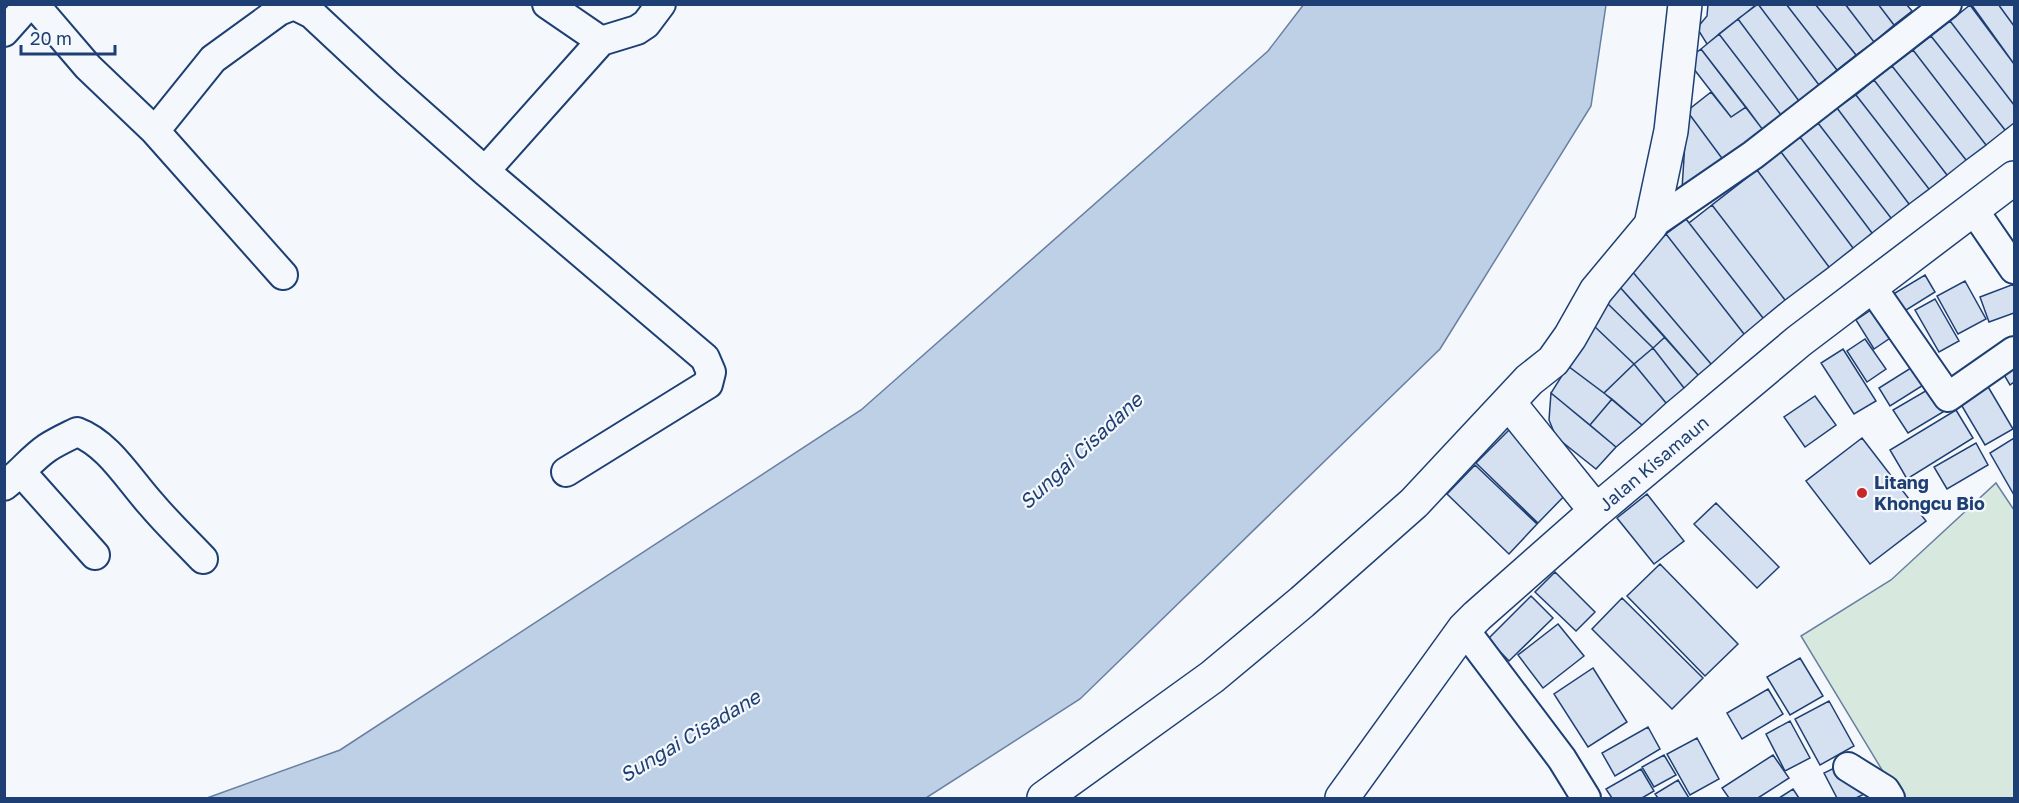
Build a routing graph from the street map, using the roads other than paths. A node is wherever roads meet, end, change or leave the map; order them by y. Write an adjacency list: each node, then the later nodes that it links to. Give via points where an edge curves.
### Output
1 (29, 4): 7 (street)
2 (34, 4): 9 (street, via 88,67)
3 (547, 4): 8 (street)
4 (661, 4): 8 (street, via 637,30)
5 (1685, 4): 13 (main road, via 1671,131)
6 (1947, 4): 13 (street, via 1753,155)
7 (4, 32)
8 (601, 41): 10 (street)
9 (154, 131): 10 (street, via 213,59 279,10 294,5 312,14); 15 (street)
10 (485, 171): 19 (street, via 705,358 711,372 708,384)
11 (2014, 178): 12 (main road, Jalan Kisamaun)
12 (1973, 209): 14 (street); 16 (main road, Jalan Kisamaun)
13 (1651, 225): 18 (main road, via 1596,291 1552,361)
14 (2014, 269)
15 (283, 274)
16 (1871, 286): 17 (street, via 1948,397); 21 (main road, Jalan Kisamaun, via 1799,341)
17 (2014, 351)
18 (1509, 403): 21 (main road); 26 (main road, via 1414,503 1302,602 1212,677)
19 (566, 472)
20 (13, 479): 22 (street); 23 (street, via 62,439 77,432 90,437)
21 (1596, 511): 24 (main road, Jalan Kisamaun)
22 (94, 555)
23 (203, 559)
24 (1464, 629): 27 (main road, Jalan Kisamaun); 28 (street, via 1562,759)
25 (1848, 767): 29 (street, via 1885,790)
26 (1044, 798)
27 (1342, 798)
28 (1586, 798)
29 (1890, 798)

